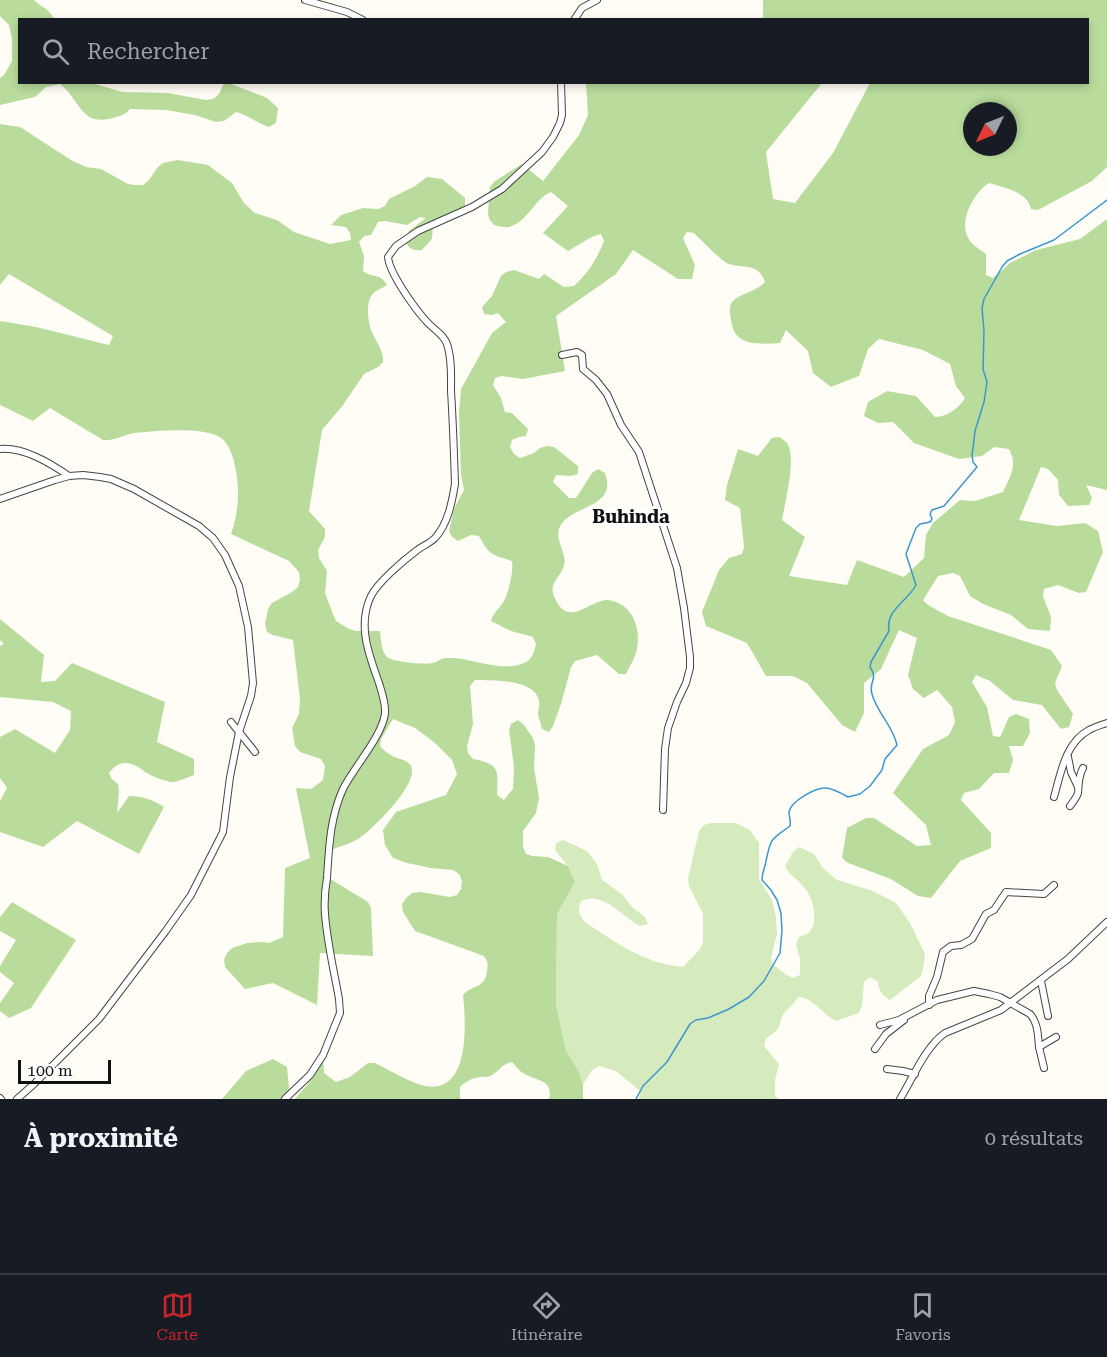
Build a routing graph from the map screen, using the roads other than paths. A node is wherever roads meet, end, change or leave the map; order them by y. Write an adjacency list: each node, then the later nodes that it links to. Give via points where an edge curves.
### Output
1 (305, 0): 3 (street)
2 (597, 0): 4 (street, via 582,8)
3 (359, 18)
4 (575, 18)
5 (561, 84): 35 (street, via 560,123 542,152 502,189 418,231 396,246 388,257 396,278 448,346 455,484 444,525 435,538 378,586 365,614 369,655 385,714 333,816 325,913 340,1013 310,1075)
6 (562, 355): 19 (street, via 582,355 583,369 607,394 639,452 677,568 690,668 668,728)
7 (0, 449): 8 (street, via 40,458)
8 (69, 476): 9 (street); 12 (street, via 111,479 134,489 199,526 225,555 248,627 253,683)
9 (0, 499)
10 (231, 722): 12 (street)
11 (1107, 723): 13 (street, via 1089,729)
12 (239, 732): 14 (street); 34 (street, via 223,832 191,895 99,1019)
13 (1070, 748): 16 (street, via 1068,759); 17 (street)
14 (255, 752)
15 (1083, 768): 16 (street)
16 (1078, 787): 18 (street, via 1078,795)
17 (1054, 797)
18 (1070, 806)
19 (663, 810)
20 (1054, 885): 24 (street, via 1044,894 1006,891 994,910 986,914 972,939 943,952)
21 (1107, 922): 22 (street)
22 (1041, 981): 23 (street); 26 (street)
23 (1012, 1003): 24 (street, via 974,991); 29 (street, via 1033,1017); 33 (street, via 945,1033 928,1051)
24 (929, 1005): 25 (street)
25 (909, 1016): 27 (street); 30 (street, via 886,1034)
26 (1048, 1016)
27 (880, 1025)
28 (1056, 1037): 29 (street)
29 (1039, 1047): 31 (street)
30 (875, 1049)
31 (1044, 1068)
32 (887, 1069): 33 (street)
33 (915, 1074): 36 (street)
34 (16, 1099)
35 (285, 1099)
36 (900, 1099)

